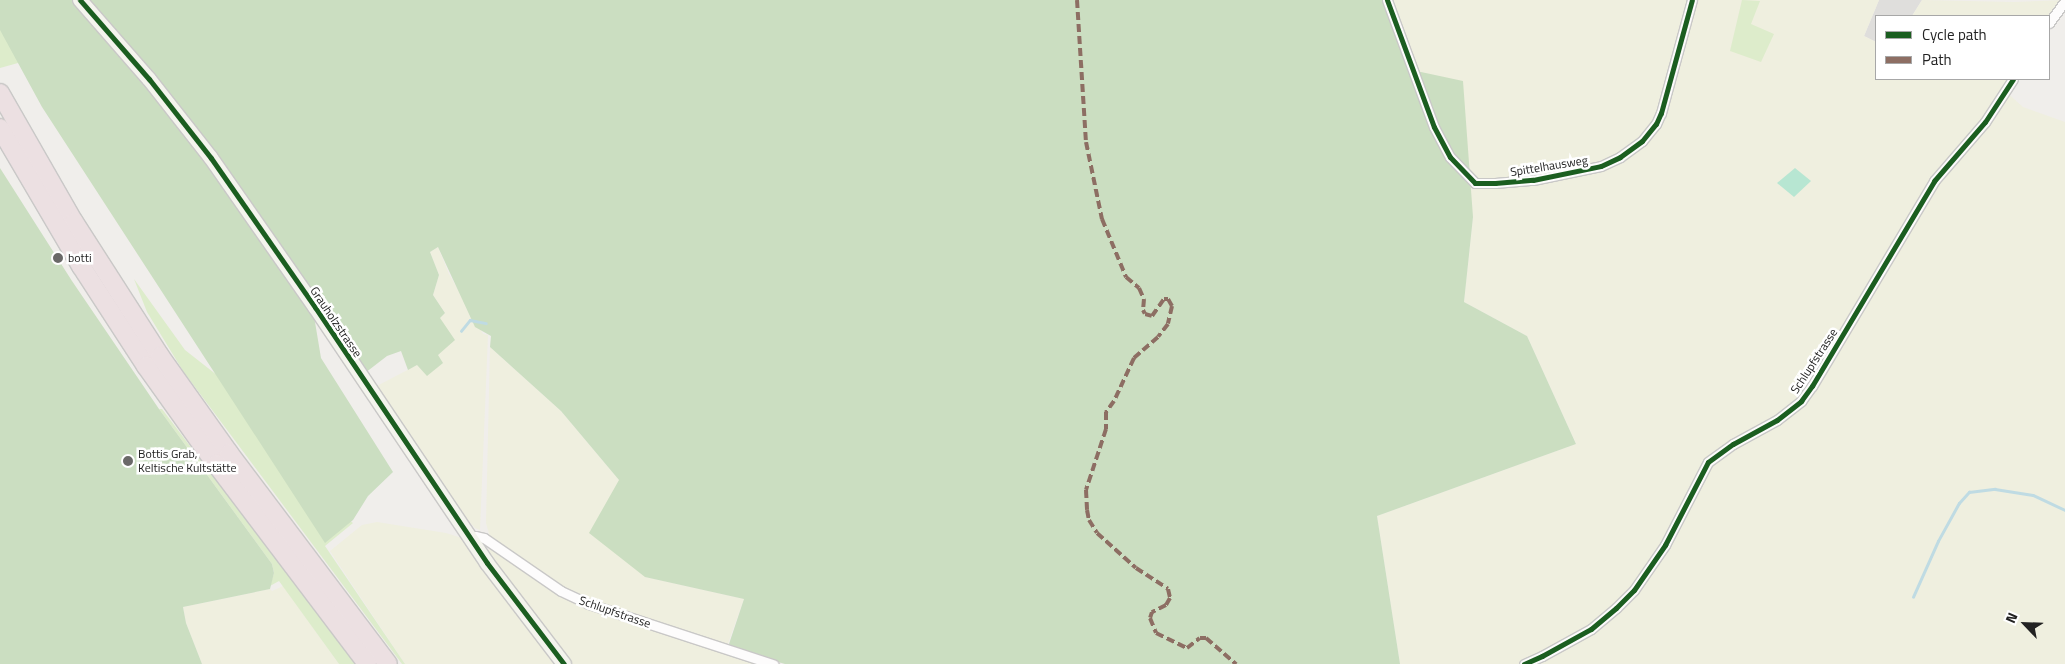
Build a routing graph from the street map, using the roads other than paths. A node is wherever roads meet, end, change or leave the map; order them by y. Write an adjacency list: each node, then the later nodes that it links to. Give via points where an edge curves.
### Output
1 (80, 0): 9 (street, Grauholzstrasse, via 149,79 211,158)
2 (1387, 0): 3 (street, Spittelhausweg, via 1434,127 1450,157 1475,183 1495,184 1601,166 1642,141 1661,113)
3 (1692, 0)
4 (2065, 1): 5 (street)
5 (2050, 22)
6 (2012, 80): 14 (street, Schlupfstrasse, via 1985,122 1934,181 1801,401 1777,420 1708,462 1666,545 1634,590 1616,608 1591,629)
7 (0, 93): 11 (highway, via 74,222 155,349)
8 (0, 128): 10 (highway, via 76,259 146,366)
9 (471, 538): 12 (street, Grauholzstrasse); 13 (street, Schlupfstrasse, via 484,538 561,591 589,604)
10 (367, 664)
11 (388, 664)
12 (564, 664)
13 (773, 664)
14 (1524, 664)

